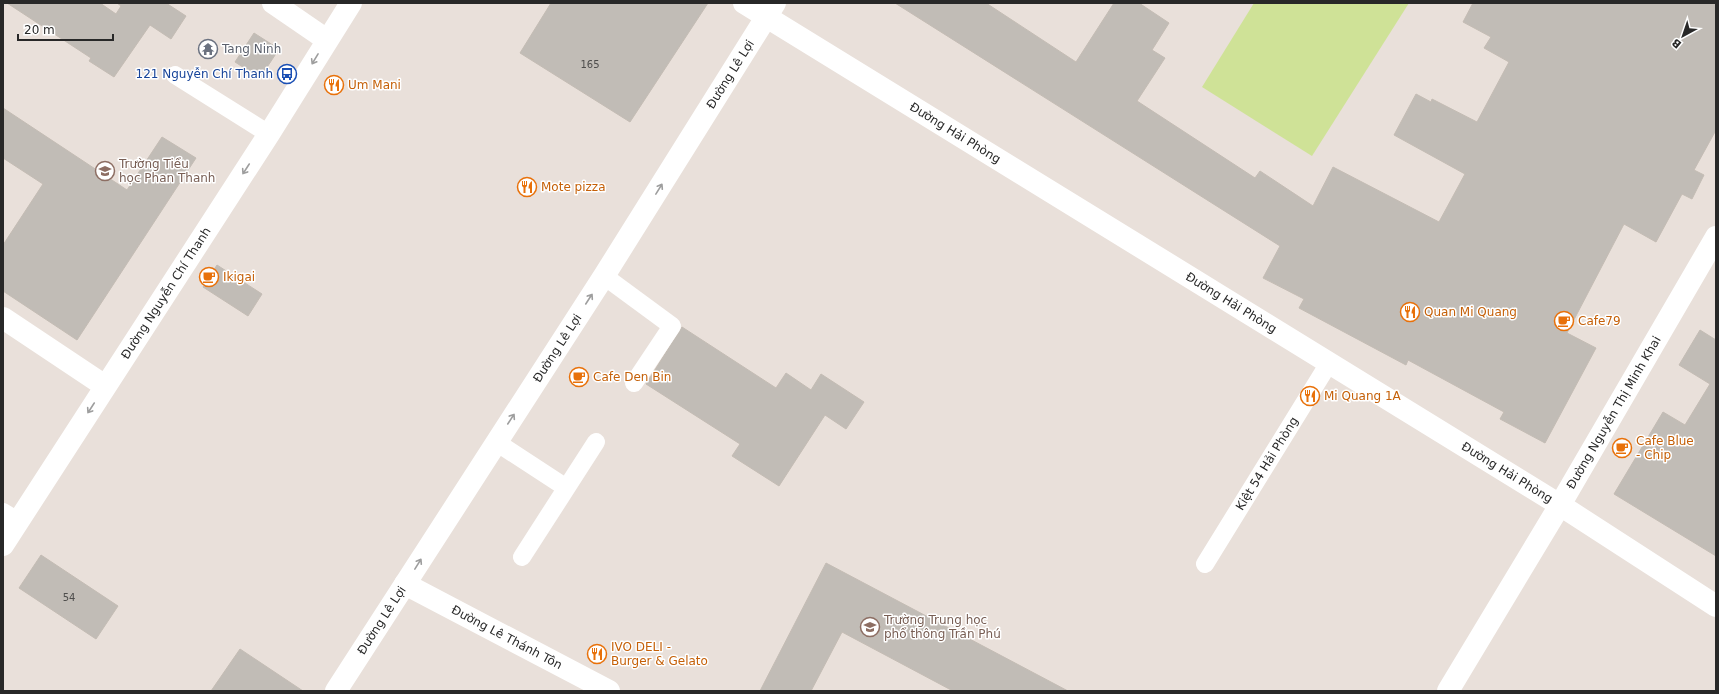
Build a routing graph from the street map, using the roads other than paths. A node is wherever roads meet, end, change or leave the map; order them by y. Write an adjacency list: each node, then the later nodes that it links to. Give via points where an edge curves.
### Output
1 (273, 3): 5 (street)
2 (351, 3): 5 (street, Đường Nguyễn Chí Thanh)
3 (744, 3): 4 (street, Đường Hải Phòng)
4 (771, 10): 9 (street, Đường Lê Lợi, one-way to 4); 11 (street, Đường Hải Phòng)
5 (327, 40): 7 (street, Đường Nguyễn Chí Thanh, one-way to 7)
6 (175, 75): 7 (lane)
7 (269, 134): 13 (street, Đường Nguyễn Chí Thanh, one-way to 13)
8 (1716, 237): 17 (street, Đường Nguyễn Thị Minh Khai)
9 (604, 276): 12 (lane, via 672,326); 14 (street, Đường Lê Lợi, one-way to 9)
10 (3, 318): 13 (street)
11 (1329, 363): 17 (street, Đường Hải Phòng); 21 (lane, Kiệt 54 Hải Phòng)
12 (634, 383)
13 (105, 386): 18 (street, Đường Nguyễn Chí Thanh, one-way to 18)
14 (496, 442): 16 (lane); 22 (street, Đường Lê Lợi, one-way to 14)
15 (596, 442): 16 (lane)
16 (565, 487): 20 (lane)
17 (1560, 505): 23 (street, Đường Hải Phòng); 26 (street, Đường Nguyễn Thị Minh Khai)
18 (11, 517): 19 (street, Đường Nguyễn Chí Thanh)
19 (3, 545)
20 (522, 557)
21 (1205, 564)
22 (405, 584): 24 (street, Đường Lê Lợi); 25 (street, Đường Lê Thánh Tôn)
23 (1716, 606)
24 (336, 691)
25 (609, 691)
26 (1448, 691)

